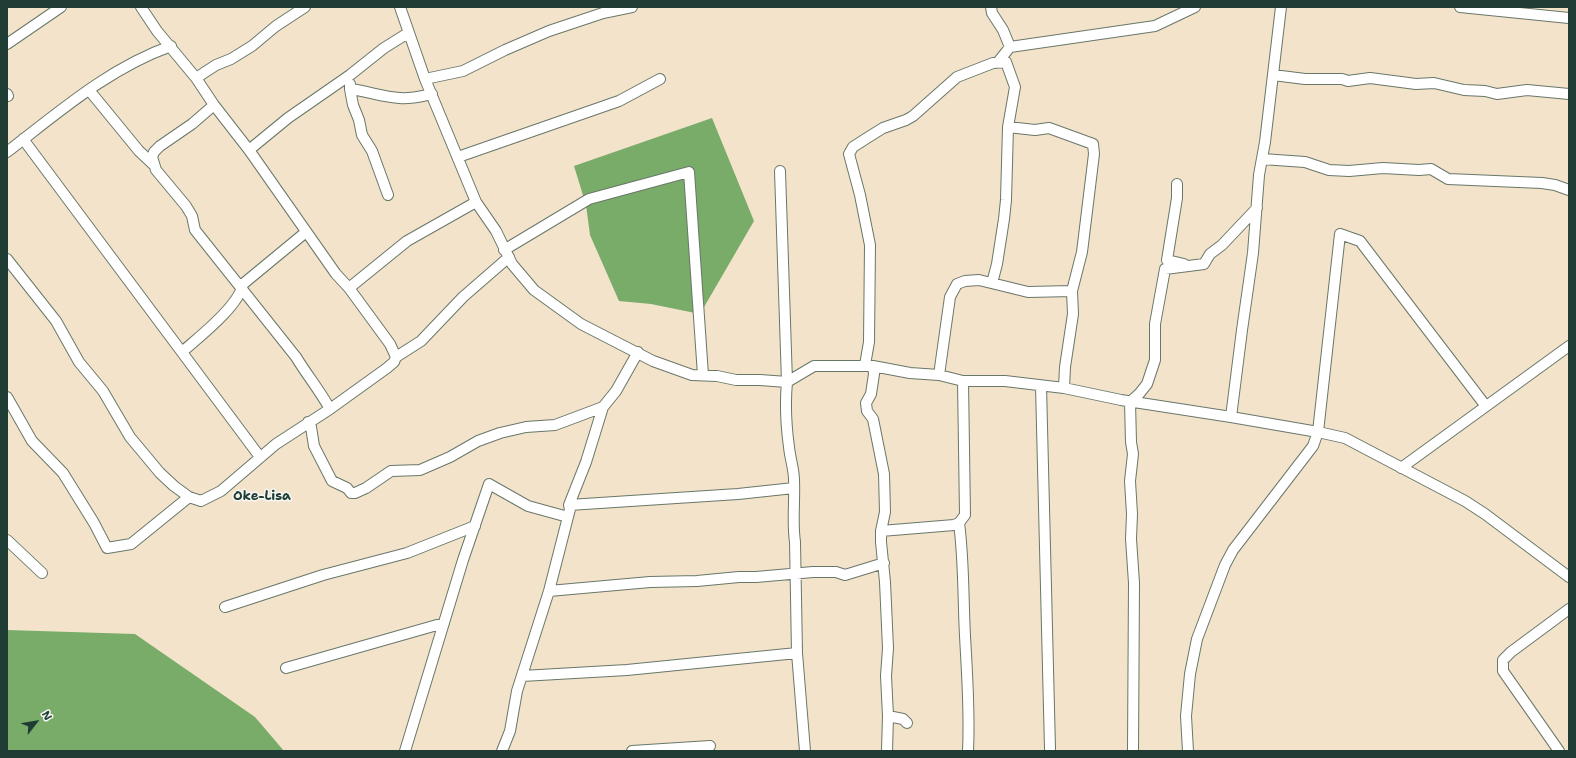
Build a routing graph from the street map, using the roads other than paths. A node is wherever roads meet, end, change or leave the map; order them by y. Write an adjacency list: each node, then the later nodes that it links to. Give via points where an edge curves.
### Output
1 (61, 7): 13 (street)
2 (305, 7): 19 (street, via 252,46)
3 (400, 7): 12 (street)
4 (632, 7): 20 (street, via 603,13 549,31 463,71)
5 (991, 7): 15 (street)
6 (1195, 7): 15 (street, via 1155,26)
7 (1281, 7): 18 (street)
8 (1460, 7): 10 (street)
9 (143, 8): 14 (street)
10 (1534, 11): 11 (street)
11 (1569, 18)
12 (408, 33): 17 (street); 20 (street)
13 (7, 44)
14 (171, 46): 19 (street); 23 (street, via 114,72)
15 (1010, 47): 16 (street)
16 (998, 62): 27 (street, via 1006,62 1015,87); 52 (street, via 957,77 913,116 883,128 853,147 849,154 870,245)
17 (350, 74): 22 (street); 29 (street)
18 (1274, 75): 25 (street, via 1305,79 1342,79 1348,82 1370,78 1416,84 1434,83 1496,94 1527,90); 32 (street)
19 (196, 78): 26 (street)
20 (425, 79): 24 (street)
21 (660, 79): 31 (street, via 619,101)
22 (350, 89): 24 (street, via 402,98); 37 (street, via 362,135 372,151)
23 (89, 90): 28 (street); 33 (street)
24 (432, 94): 31 (street)
25 (1569, 94)
26 (214, 105): 29 (street); 33 (street, via 157,149 152,157)
27 (1008, 127): 44 (street, via 1006,200); 47 (street, via 1035,130 1049,128 1093,144 1094,154 1082,252)
28 (23, 139): 30 (street); 49 (street)
29 (248, 150): 40 (street)
30 (7, 152)
31 (458, 158): 38 (street)
32 (1262, 159): 36 (street, via 1305,162 1329,170 1430,169 1448,179 1542,183); 39 (street)
33 (154, 166): 46 (street, via 186,206 192,216 195,230)
34 (780, 171): 56 (street)
35 (1177, 184): 43 (street, via 1167,260 1180,264)
36 (1569, 190)
37 (388, 195)
38 (476, 202): 41 (street, via 496,231); 45 (street, via 407,241)
39 (1257, 208): 43 (street, via 1210,254); 64 (street)
40 (306, 232): 45 (street); 46 (street, via 243,284)
41 (507, 254): 50 (street, via 534,290 554,306 581,324); 51 (street, via 420,341); 54 (street, via 589,199 689,172)
42 (7, 259): 70 (street, via 56,321 79,362 103,391 130,437 160,473)
43 (1204, 264): 60 (street, via 1165,269 1155,324 1155,360 1147,384)
44 (992, 283): 47 (street, via 1028,292); 53 (street, via 979,280 965,281 957,284 953,290)
45 (349, 288): 51 (street, via 390,344)
46 (242, 290): 49 (street, via 221,318); 63 (street, via 296,357)
47 (1072, 291): 58 (street)
48 (1569, 346): 61 (street)
49 (182, 352): 67 (street)
50 (638, 352): 54 (street, via 653,361 692,375); 62 (street, via 616,391)
51 (396, 357): 63 (street, via 387,368)
52 (869, 365): 53 (street, via 910,373); 56 (street, via 814,366); 75 (street, via 874,374 871,394 866,403 867,411 873,419 884,474 885,512)
53 (939, 374): 55 (street)
54 (702, 375): 56 (street, via 736,380)
55 (963, 381): 57 (street, via 1005,381); 73 (street, via 965,515)
56 (787, 382): 69 (street, via 786,424)
57 (1041, 386): 58 (street); 91 (street)
58 (1064, 388): 60 (street)
59 (7, 397): 70 (street, via 32,441 63,473 107,548 131,544)
60 (1130, 402): 64 (street); 93 (street, via 1133,454 1130,481 1134,583)
61 (1485, 406): 66 (street, via 1360,241 1340,234); 68 (street)
62 (603, 407): 65 (street, via 555,425 526,427 478,441 420,470 391,471 355,493 332,481 314,446); 71 (street)
63 (330, 409): 65 (street)
64 (1231, 417): 66 (street)
65 (308, 422): 67 (street)
66 (1318, 432): 68 (street, via 1345,438); 100 (street, via 1313,446 1233,550 1225,565 1194,653 1186,716)
67 (260, 457): 70 (street, via 221,490 201,501)
68 (1401, 468): 80 (street, via 1465,501)
69 (794, 488): 71 (street); 79 (street)
70 (189, 497)
71 (569, 505): 72 (street)
72 (568, 517): 74 (street, via 528,506 489,484); 81 (street)
73 (959, 523): 75 (street); 99 (street, via 968,694)
74 (475, 526): 82 (street, via 407,553 323,574); 84 (street)
75 (881, 531): 77 (street)
76 (7, 540): 78 (street)
77 (884, 563): 79 (street, via 845,574); 88 (street)
78 (42, 573)
79 (796, 574): 81 (street); 85 (street)
80 (1569, 577)
81 (549, 590): 87 (street)
82 (225, 608)
83 (1569, 609): 101 (street, via 1503,660 1503,671)
84 (444, 623): 86 (street); 94 (street)
85 (797, 653): 87 (street, via 627,670); 97 (street)
86 (286, 668)
87 (522, 676): 95 (street, via 510,731)
88 (888, 716): 89 (street, via 903,719); 98 (street)
89 (907, 723)
90 (710, 746): 92 (street)
91 (1050, 749)
92 (655, 750): 96 (street)
93 (1133, 750)
94 (406, 751)
95 (502, 751)
96 (632, 751)
97 (805, 751)
98 (887, 751)
99 (968, 751)
100 (1188, 751)
101 (1559, 751)

